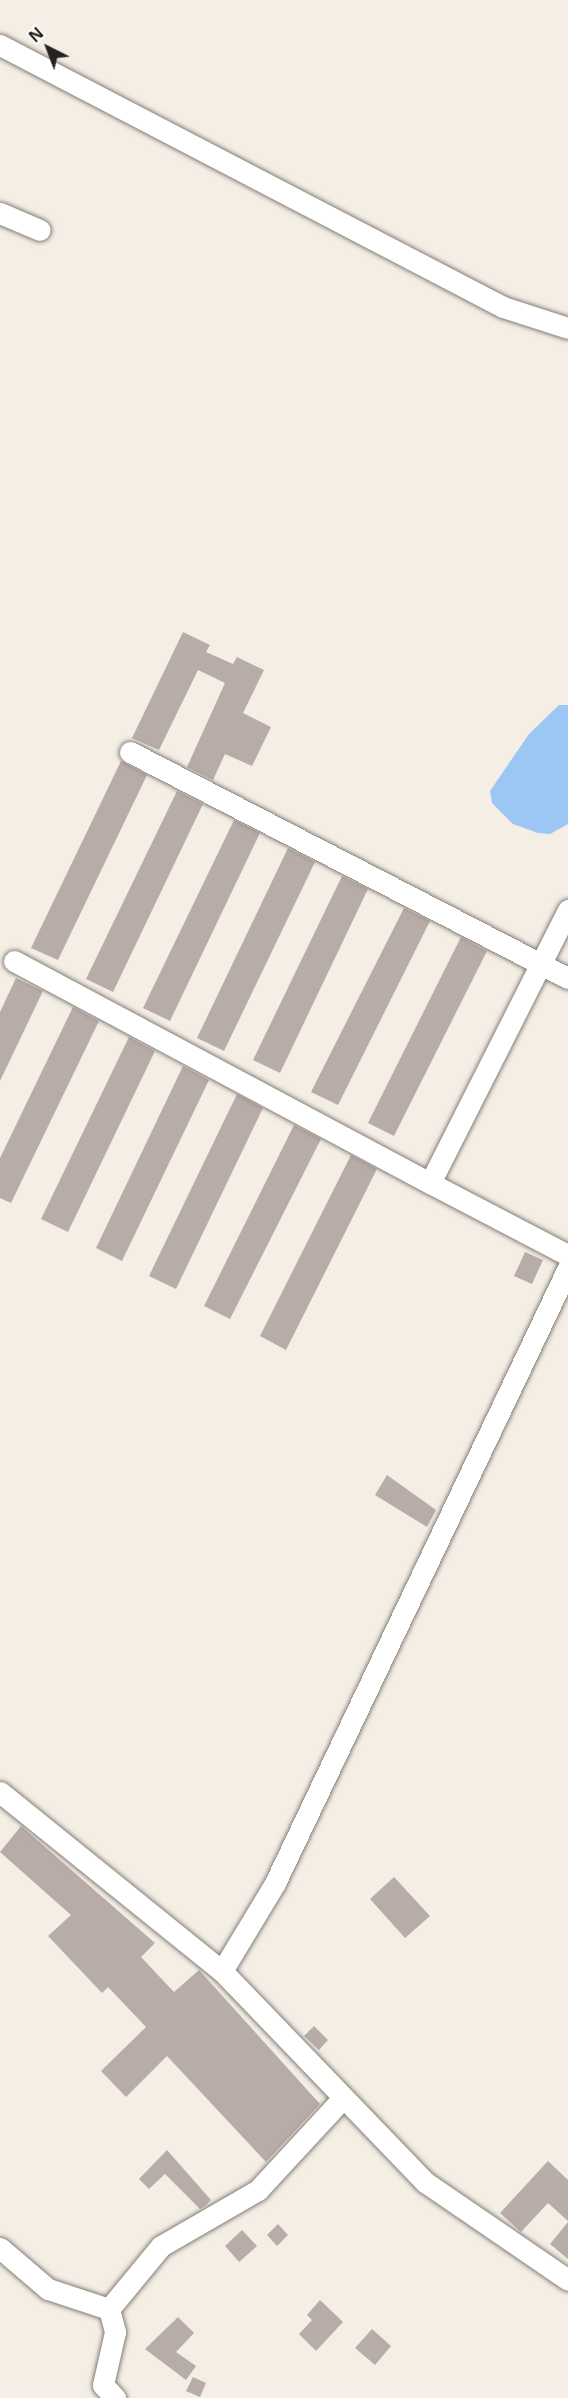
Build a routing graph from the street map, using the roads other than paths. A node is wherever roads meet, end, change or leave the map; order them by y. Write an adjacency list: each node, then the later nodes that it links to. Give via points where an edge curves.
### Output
1 (0, 45): 4 (street, via 502,307)
2 (0, 213): 3 (street)
3 (40, 230)
4 (568, 328)
5 (130, 752): 8 (street)
6 (568, 909): 8 (street)
7 (14, 961): 10 (street)
8 (539, 962): 9 (street); 10 (street)
9 (568, 978)
10 (430, 1183): 11 (street)
11 (568, 1255)
12 (568, 1268): 14 (street, via 275,1883)
13 (0, 1792): 14 (street)
14 (222, 1971): 15 (street)
15 (341, 2100): 17 (street, via 425,2182); 18 (street, via 258,2190 161,2246)
16 (0, 2248): 18 (street, via 48,2289)
17 (568, 2280)
18 (109, 2309): 19 (street, via 115,2332)
19 (103, 2394)

